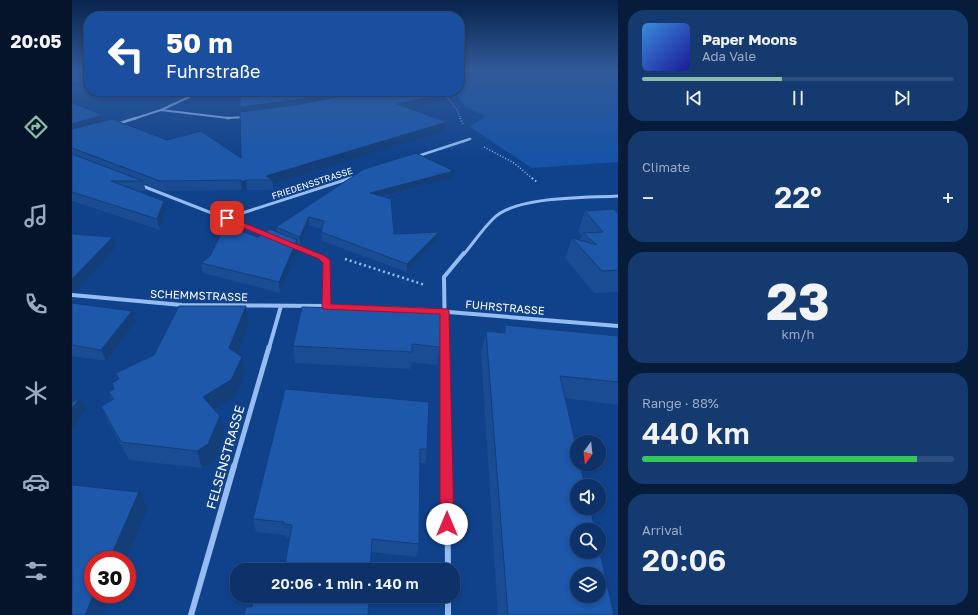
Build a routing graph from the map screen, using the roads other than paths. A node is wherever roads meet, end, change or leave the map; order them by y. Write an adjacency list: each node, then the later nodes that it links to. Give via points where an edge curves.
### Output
1 (183, 100): 2 (street)
2 (161, 110): 3 (street, via 228,118); 4 (street)
3 (248, 117)
4 (116, 124)
5 (470, 139): 6 (street)
6 (417, 157)
7 (356, 176): 10 (street, FRIEDENSSTRASSE)
8 (138, 184): 10 (street)
9 (618, 196): 16 (street, via 514,206 496,216 444,277)
10 (227, 218): 11 (street)
11 (271, 236)
12 (293, 245): 15 (street, via 327,262)
13 (72, 295): 14 (street, SCHEMMSTRASSE, via 182,305)
14 (281, 306): 15 (street, SCHEMMSTRASSE); 20 (street, FELSENSTRASSE)
15 (326, 306): 16 (street, FUHRSTRASSE)
16 (445, 311): 17 (street, FUHRSTRASSE); 18 (street)
17 (618, 326)
18 (448, 563)
19 (448, 603): 21 (street)
20 (191, 615)
21 (448, 615)

